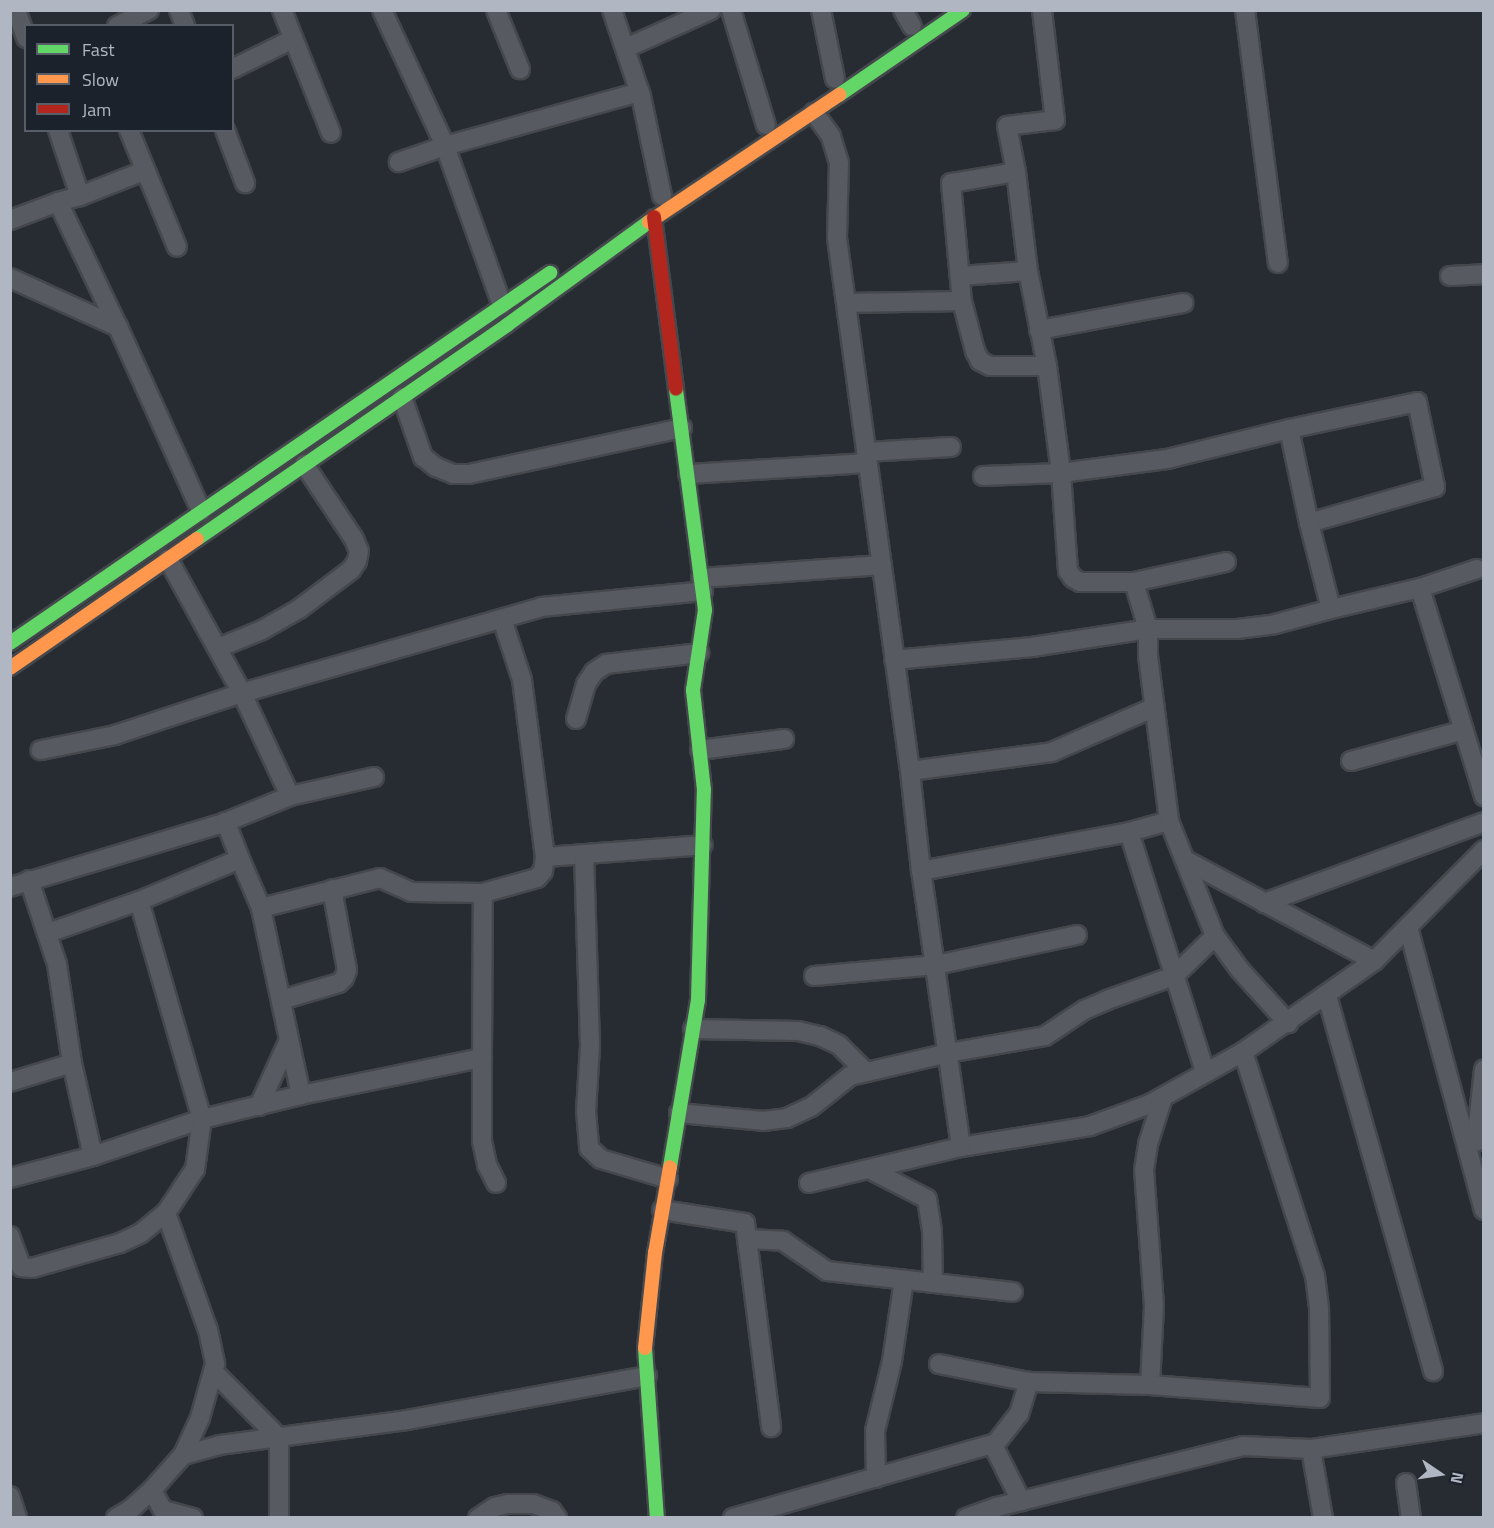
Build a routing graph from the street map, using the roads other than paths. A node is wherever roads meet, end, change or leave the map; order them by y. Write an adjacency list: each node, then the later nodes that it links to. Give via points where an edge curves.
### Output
1 (16, 10): 14 (street)
2 (149, 10): 13 (street)
3 (282, 10): 15 (street)
4 (382, 10): 27 (street)
5 (496, 10): 18 (street)
6 (612, 10): 16 (street)
7 (711, 10): 16 (street)
8 (731, 10): 22 (street)
9 (821, 10): 19 (street)
10 (963, 10): 21 (main road)
11 (1042, 10): 30 (street, via 1055,120 1007,126)
12 (1245, 10): 39 (street)
13 (121, 24)
14 (24, 32)
15 (293, 39): 17 (street); 26 (street)
16 (626, 48): 20 (street)
17 (234, 68)
18 (520, 69)
19 (835, 79)
20 (640, 92): 27 (street); 32 (street)
21 (814, 113): 36 (main road); 47 (street, via 831,136 839,163 837,238)
22 (766, 125)
23 (59, 132): 33 (street)
24 (130, 132): 29 (street)
25 (226, 132): 31 (street)
26 (331, 133)
27 (445, 146): 28 (street); 49 (street)
28 (399, 162)
29 (144, 171): 33 (street); 38 (street)
30 (1016, 172): 41 (street); 43 (street, via 951,183)
31 (245, 183)
32 (667, 193): 35 (main road)
33 (80, 196): 34 (street)
34 (58, 202): 37 (street); 50 (street)
35 (634, 215)
36 (654, 217): 53 (main road); 54 (main road)
37 (10, 220)
38 (177, 248)
39 (1278, 262)
40 (558, 267): 49 (main road)
41 (1028, 272): 43 (street); 51 (street)
42 (1484, 274): 44 (street)
43 (960, 276): 46 (street)
44 (1450, 276)
45 (10, 278): 50 (street)
46 (962, 301): 47 (street); 52 (street, via 980,361 990,366)
47 (846, 303): 57 (street)
48 (1183, 303): 51 (street)
49 (502, 305): 62 (main road)
50 (118, 327): 62 (street)
51 (1039, 330): 52 (street)
52 (1047, 366): 59 (street)
53 (402, 397): 54 (street, via 423,456 436,468 453,474 469,474); 58 (main road)
54 (682, 428): 60 (main road)
55 (1288, 429): 59 (street, via 1167,459); 63 (street); 63 (street, via 1417,402 1422,423 1435,487)
56 (951, 447): 57 (street)
57 (867, 457): 60 (street); 66 (street)
58 (304, 465): 64 (main road); 75 (street, via 354,539 359,551 357,561 351,570 299,609)
59 (1062, 472): 61 (street); 68 (street, via 1068,570 1073,578 1080,582)
60 (688, 474): 69 (main road)
61 (983, 476)
62 (201, 511): 74 (main road)
63 (1309, 524): 71 (street)
64 (168, 559): 75 (street); 78 (main road)
65 (1226, 562): 68 (street)
66 (882, 565): 69 (street); 77 (street)
67 (1477, 569): 70 (street)
68 (1134, 582): 73 (street)
69 (702, 584): 72 (street, via 541,608); 76 (main road, via 705,610)
70 (1420, 588): 71 (street); 82 (street)
71 (1331, 609): 73 (street, via 1238,629)
72 (502, 619): 79 (street); 98 (street, via 522,680)
73 (1148, 629): 77 (street, via 1032,648); 80 (street)
74 (10, 643)
75 (218, 648): 79 (street)
76 (699, 653): 81 (street, via 606,664 586,684); 85 (main road, via 693,690)
77 (894, 660): 87 (street)
78 (10, 668)
79 (242, 693): 84 (street, via 115,735); 89 (street)
80 (1155, 707): 87 (street, via 1052,752); 91 (street)
81 (576, 719)
82 (1464, 730): 86 (street); 90 (street)
83 (784, 739): 85 (street)
84 (41, 750)
85 (700, 750): 95 (main road)
86 (1351, 761)
87 (910, 771): 101 (street)
88 (374, 777): 89 (street)
89 (290, 796): 92 (street)
90 (1484, 796)
91 (1169, 821): 94 (street); 100 (street)
92 (226, 822): 99 (street); 102 (street)
93 (1484, 822): 107 (street)
94 (1129, 832): 101 (street); 116 (street)
95 (703, 844): 97 (street); 120 (main road, via 698,1000)
96 (1484, 850): 109 (street)
97 (584, 854): 98 (street); 140 (street, via 590,1025 586,1111 589,1148 601,1159)
98 (545, 857): 105 (street, via 537,878)
99 (240, 859): 106 (street); 108 (street)
100 (1185, 860): 107 (street); 112 (street)
101 (921, 871): 114 (street)
102 (29, 880): 103 (street); 110 (street)
103 (10, 886)
104 (332, 889): 105 (street, via 380,878 411,892); 108 (street); 118 (street, via 347,970 344,978 339,983)
105 (483, 893): 124 (street)
106 (139, 901): 110 (street); 134 (street)
107 (1264, 903): 113 (street)
108 (261, 908): 118 (street)
109 (1408, 927): 113 (street); 135 (street)
110 (48, 933): 125 (street, via 57,964)
111 (1077, 935): 114 (street)
112 (1215, 936): 116 (street); 119 (street)
113 (1374, 961): 117 (street)
114 (936, 964): 115 (street); 123 (street)
115 (814, 976)
116 (1174, 976): 123 (street, via 1092,1007 1045,1036); 128 (street)
117 (1327, 996): 119 (street); 153 (street)
118 (281, 1000): 121 (street)
119 (1288, 1023): 122 (street)
120 (693, 1029): 127 (street, via 798,1031 820,1036 839,1046); 133 (main road)
121 (289, 1040): 130 (street); 132 (street)
122 (1243, 1052): 128 (street); 156 (street, via 1316,1276 1320,1398)
123 (948, 1053): 127 (street); 136 (street)
124 (482, 1058): 130 (street); 141 (street, via 482,1141)
125 (72, 1063): 129 (street); 137 (street)
126 (1484, 1068): 135 (street)
127 (866, 1072): 133 (street, via 850,1076 810,1107 788,1118 763,1121)
128 (1205, 1072): 131 (street)
129 (10, 1082)
130 (301, 1095): 132 (street)
131 (1163, 1097): 136 (street, via 1090,1125); 156 (street, via 1144,1170 1154,1306)
132 (259, 1106): 134 (street)
133 (679, 1113): 140 (main road)
134 (202, 1119): 137 (street); 145 (street, via 195,1169)
135 (1476, 1142): 144 (street)
136 (961, 1147): 138 (street)
137 (93, 1156): 139 (street)
138 (868, 1169): 142 (street); 149 (street, via 927,1199)
139 (10, 1178)
140 (668, 1179): 143 (main road)
141 (496, 1183)
142 (808, 1183)
143 (662, 1210): 147 (street, via 745,1223); 154 (main road, via 645,1346)
144 (1484, 1210)
145 (166, 1213): 146 (street, via 141,1233 120,1243 32,1268 21,1267); 152 (street, via 208,1330)
146 (10, 1236)
147 (748, 1239): 148 (street, via 783,1241 827,1271); 158 (street)
148 (904, 1280): 149 (street); 163 (street, via 892,1361 875,1431)
149 (933, 1283): 150 (street)
150 (1013, 1292)
151 (939, 1364): 155 (street)
152 (213, 1371): 159 (street); 162 (street, via 200,1418)
153 (1433, 1371)
154 (647, 1376): 159 (street, via 407,1420); 175 (main road)
155 (1029, 1382): 156 (street); 160 (street, via 1019,1414)
156 (1150, 1385)
157 (1483, 1425): 161 (street)
158 (771, 1426)
159 (279, 1438): 162 (street, via 220,1445); 172 (street)
160 (996, 1443): 163 (street); 167 (street, via 993,1445)
161 (1311, 1449): 167 (street, via 1243,1446); 178 (street)
162 (183, 1455): 165 (street)
163 (876, 1478): 176 (street)
164 (1406, 1483): 179 (street)
165 (152, 1490): 168 (street); 170 (street)
166 (10, 1496): 169 (street)
167 (1021, 1501): 177 (street)
168 (165, 1514): 171 (street)
169 (17, 1518)
170 (116, 1518)
171 (193, 1518)
172 (279, 1518)
173 (478, 1518): 174 (street, via 508,1504 533,1504 552,1511)
174 (557, 1518)
175 (657, 1518)
176 (734, 1518)
177 (966, 1518)
178 (1323, 1518)
179 (1411, 1518)

